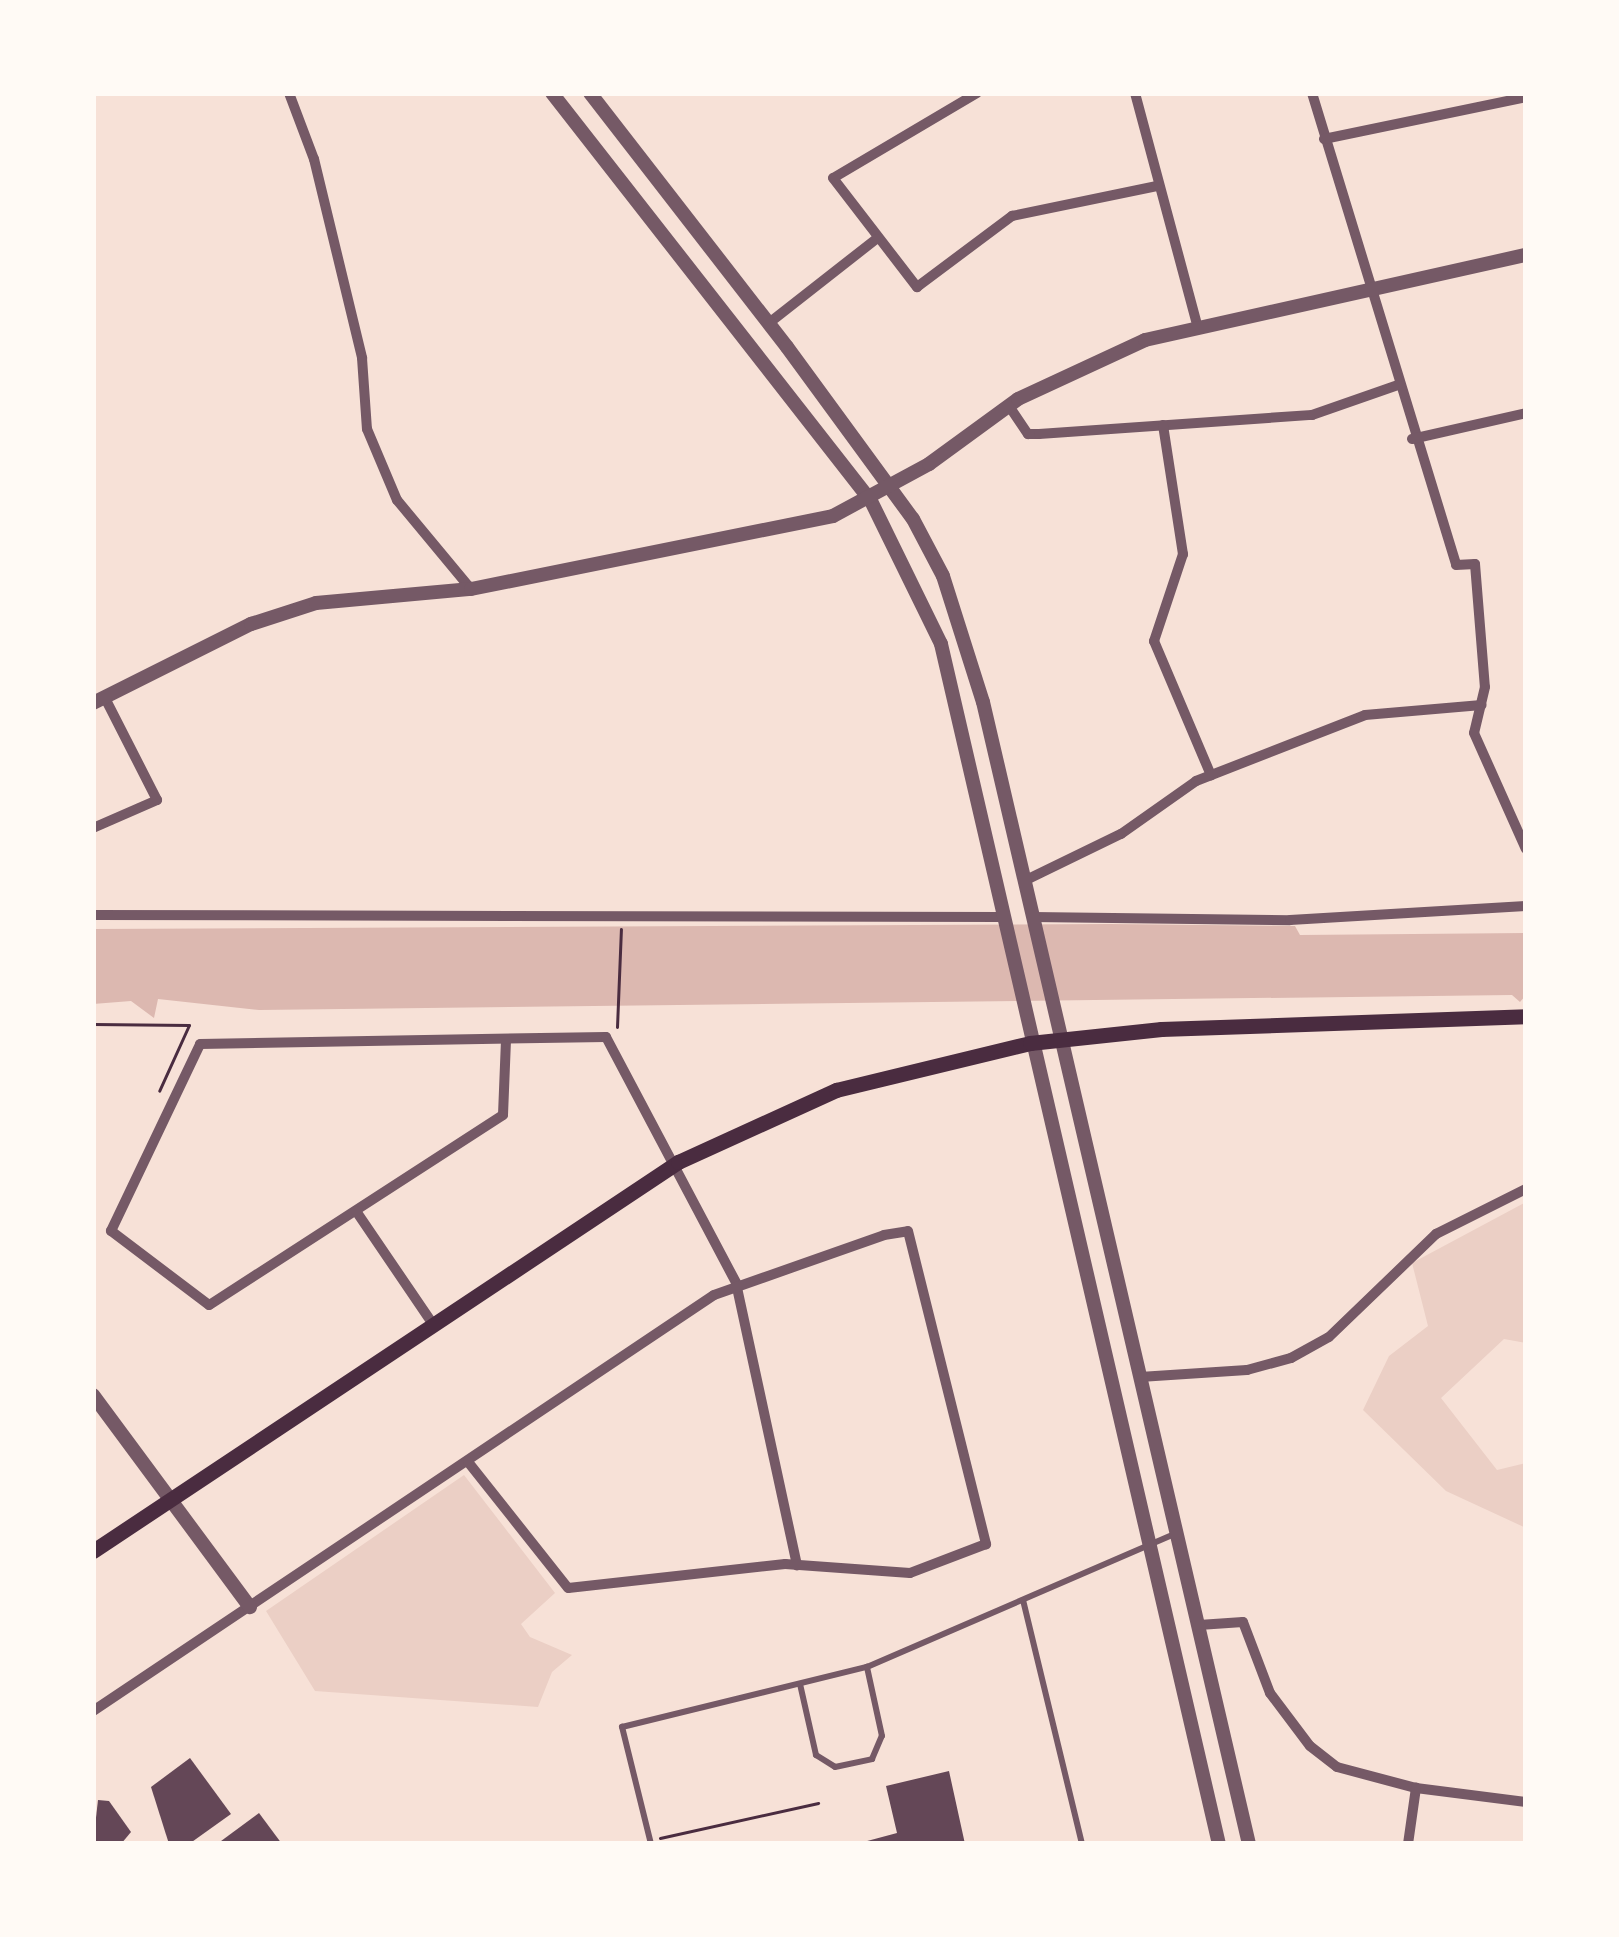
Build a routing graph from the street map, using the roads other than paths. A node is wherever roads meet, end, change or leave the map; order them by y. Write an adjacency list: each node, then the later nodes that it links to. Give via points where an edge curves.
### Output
1 (289, 93): 22 (street, via 314,159 362,358 367,429 397,500)
2 (552, 93): 21 (street)
3 (590, 93): 13 (street)
4 (977, 93): 10 (street, via 833,178)
5 (1135, 93): 9 (street)
6 (1312, 93): 8 (street)
7 (1526, 97): 8 (street)
8 (1324, 139): 12 (street)
9 (1157, 186): 10 (street, via 1012,216 925,287); 14 (street)
10 (877, 238): 13 (street)
11 (1526, 256): 12 (street)
12 (1369, 287): 14 (street); 15 (street)
13 (769, 323): 20 (street)
14 (1198, 328): 16 (street, via 1145,340)
15 (1398, 385): 18 (street, via 1312,416); 19 (street)
16 (1009, 406): 18 (street, via 1028,434); 20 (street)
17 (1526, 413): 19 (street)
18 (1163, 425): 25 (street, via 1183,554 1154,641)
19 (1412, 439): 24 (street, via 1456,566 1475,564)
20 (890, 489): 21 (street); 28 (street, via 943,576)
21 (871, 501): 22 (street, via 833,516); 31 (street, via 941,644)
22 (471, 590): 23 (street, via 316,603 251,624)
23 (99, 700): 26 (street, via 157,800)
24 (1482, 705): 25 (street, via 1365,715); 27 (street, via 1474,733)
25 (1211, 775): 28 (street, via 1121,834)
26 (93, 828)
27 (1526, 849)
28 (1024, 880): 32 (street)
29 (1526, 906): 32 (street, via 1290,920)
30 (93, 915): 31 (street)
31 (1003, 921): 36 (street)
32 (1034, 921): 35 (street)
33 (1526, 1016): 35 (main road, via 1321,1019)
34 (506, 1040): 37 (street, via 606,1036); 39 (street, via 503,1115); 39 (street, via 200,1044 111,1231 209,1305)
35 (1061, 1040): 36 (main road); 42 (street)
36 (1030, 1043): 37 (main road, via 836,1090); 47 (street)
37 (678, 1162): 40 (street); 41 (main road)
38 (1526, 1189): 42 (street, via 1436,1234 1329,1337 1292,1358)
39 (356, 1211): 41 (street)
40 (736, 1283): 44 (street); 49 (street); 49 (street, via 908,1231 986,1544 910,1574)
41 (432, 1323): 45 (main road)
42 (1140, 1377): 46 (street)
43 (93, 1395): 45 (street)
44 (468, 1462): 49 (street, via 568,1588); 51 (street)
45 (172, 1499): 48 (main road); 51 (street)
46 (1177, 1532): 47 (lane); 52 (street)
47 (1151, 1544): 50 (lane); 60 (street)
48 (93, 1551)
49 (797, 1566)
50 (1023, 1600): 53 (lane); 59 (lane)
51 (250, 1607): 55 (street)
52 (1199, 1625): 56 (street, via 1244,1622 1270,1693 1337,1767); 61 (street)
53 (867, 1666): 54 (lane); 54 (lane, via 883,1736 872,1759 836,1767 816,1755)
54 (800, 1684): 58 (lane, via 622,1727)
55 (93, 1712)
56 (1416, 1788): 57 (street); 62 (street)
57 (1526, 1802)
58 (651, 1842)
59 (1082, 1844)
60 (1219, 1844)
61 (1249, 1844)
62 (1408, 1844)

